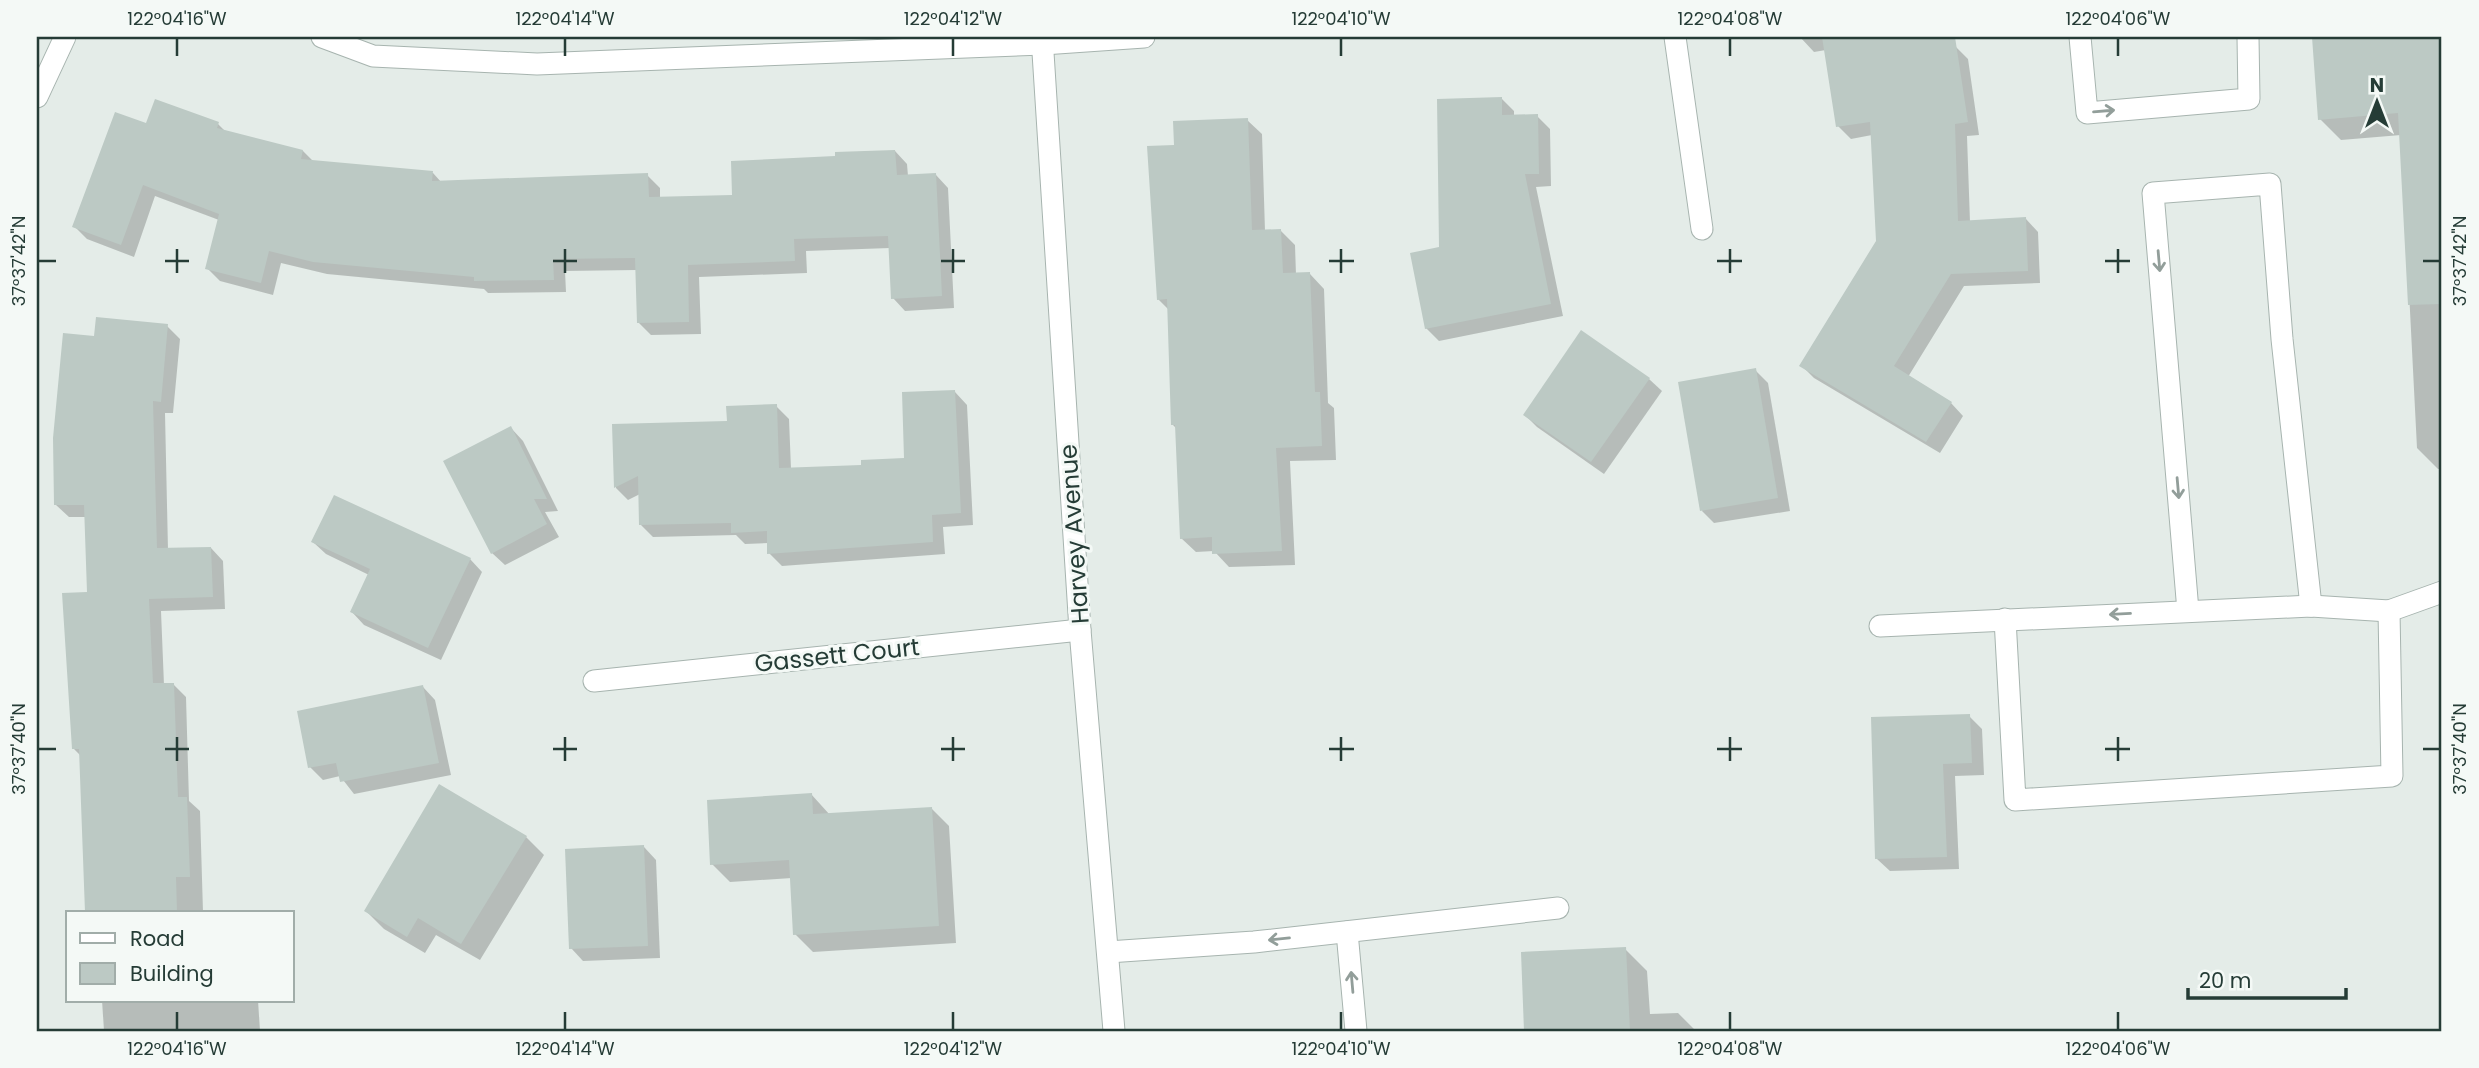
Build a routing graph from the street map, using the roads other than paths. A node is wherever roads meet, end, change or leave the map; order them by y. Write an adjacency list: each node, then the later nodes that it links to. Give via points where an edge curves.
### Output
1 (65, 37): 8 (street)
2 (322, 37): 7 (street, via 373,55 537,64)
3 (1144, 37): 7 (street)
4 (1675, 37): 9 (street)
5 (2080, 37): 6 (street, one-way to 6, via 2087,113 2249,99)
6 (2248, 37)
7 (1042, 40): 16 (street, Harvey Avenue)
8 (37, 97)
9 (1702, 229)
10 (2442, 592): 13 (street)
11 (2311, 606): 12 (street); 12 (street, one-way to 12, via 2270,184 2153,193); 13 (street)
12 (2188, 611): 14 (street, one-way to 14)
13 (2389, 611): 14 (street, via 2392,776 2015,800)
14 (2005, 620): 15 (street)
15 (1880, 626)
16 (1080, 630): 17 (street, Gassett Court); 20 (street, Harvey Avenue)
17 (594, 681)
18 (1558, 908): 19 (street)
19 (1347, 932): 20 (street, one-way to 20); 22 (street, one-way to 19)
20 (1108, 951): 21 (street, Harvey Avenue)
21 (1114, 1031)
22 (1356, 1031)

